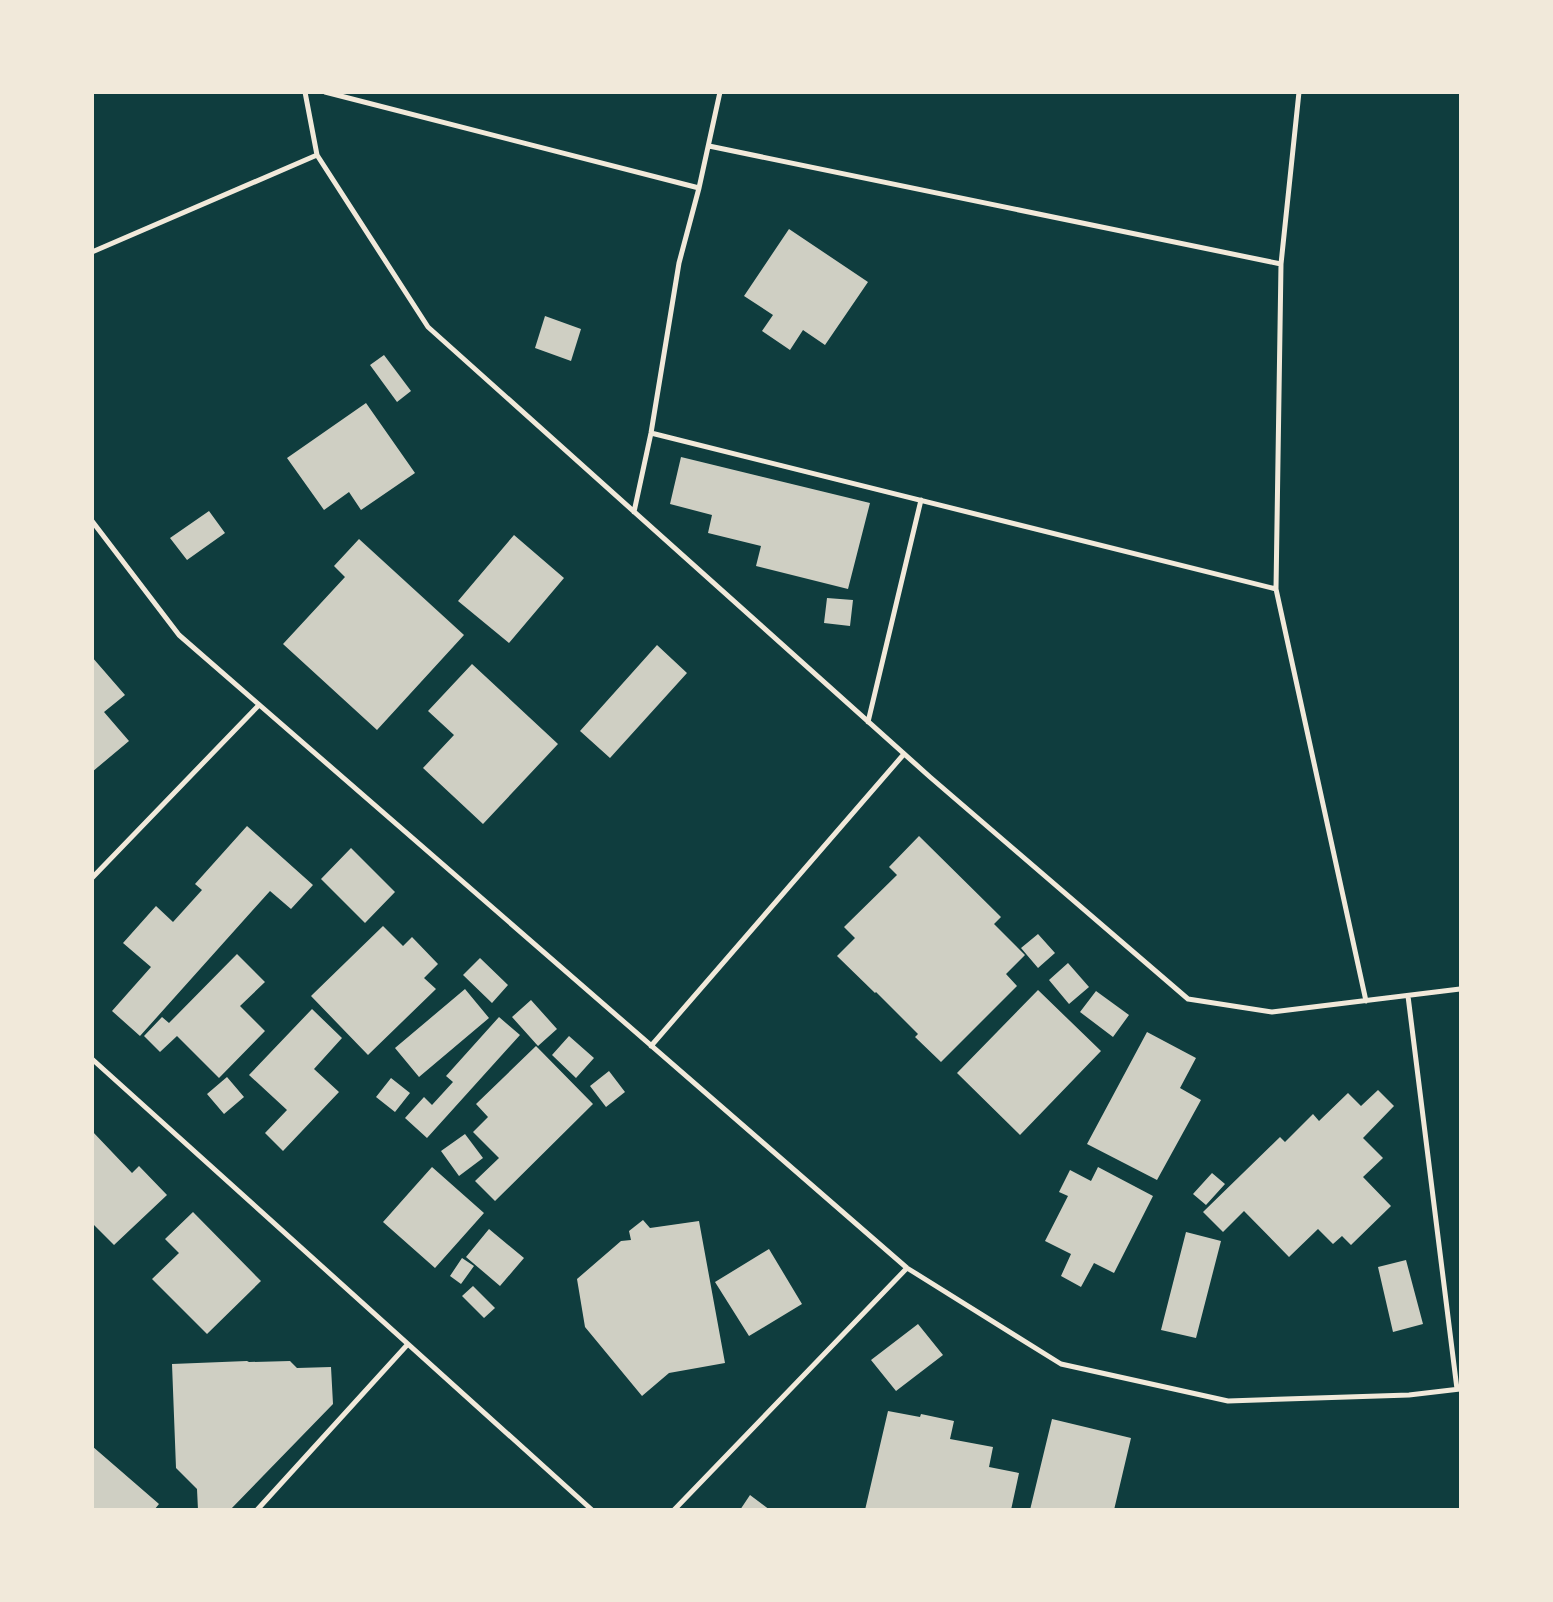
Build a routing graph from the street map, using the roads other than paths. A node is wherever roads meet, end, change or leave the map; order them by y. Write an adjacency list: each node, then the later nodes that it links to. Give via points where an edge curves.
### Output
1 (305, 92): 6 (street)
2 (325, 92): 7 (street)
3 (720, 92): 5 (street)
4 (1299, 92): 9 (street)
5 (709, 146): 7 (street); 9 (street)
6 (317, 155): 8 (street); 12 (street, via 428,327)
7 (699, 188): 10 (street, via 679,262)
8 (92, 252)
9 (1281, 264): 14 (street)
10 (650, 433): 11 (street); 12 (street)
11 (921, 500): 14 (street); 16 (street)
12 (634, 512): 16 (street)
13 (92, 521): 15 (street, via 179,635)
14 (1276, 589): 21 (street)
15 (260, 705): 18 (street); 22 (street)
16 (868, 722): 17 (street)
17 (904, 754): 21 (street, via 1188,999 1272,1012); 22 (street)
18 (92, 878)
19 (1460, 989): 20 (street)
20 (1408, 996): 21 (street); 26 (street)
21 (1366, 1001)
22 (651, 1046): 24 (street)
23 (92, 1059): 25 (street)
24 (907, 1268): 26 (street, via 1061,1364 1228,1401 1410,1395); 29 (street)
25 (408, 1344): 27 (street); 28 (street)
26 (1459, 1389)
27 (257, 1510)
28 (592, 1510)
29 (674, 1510)

